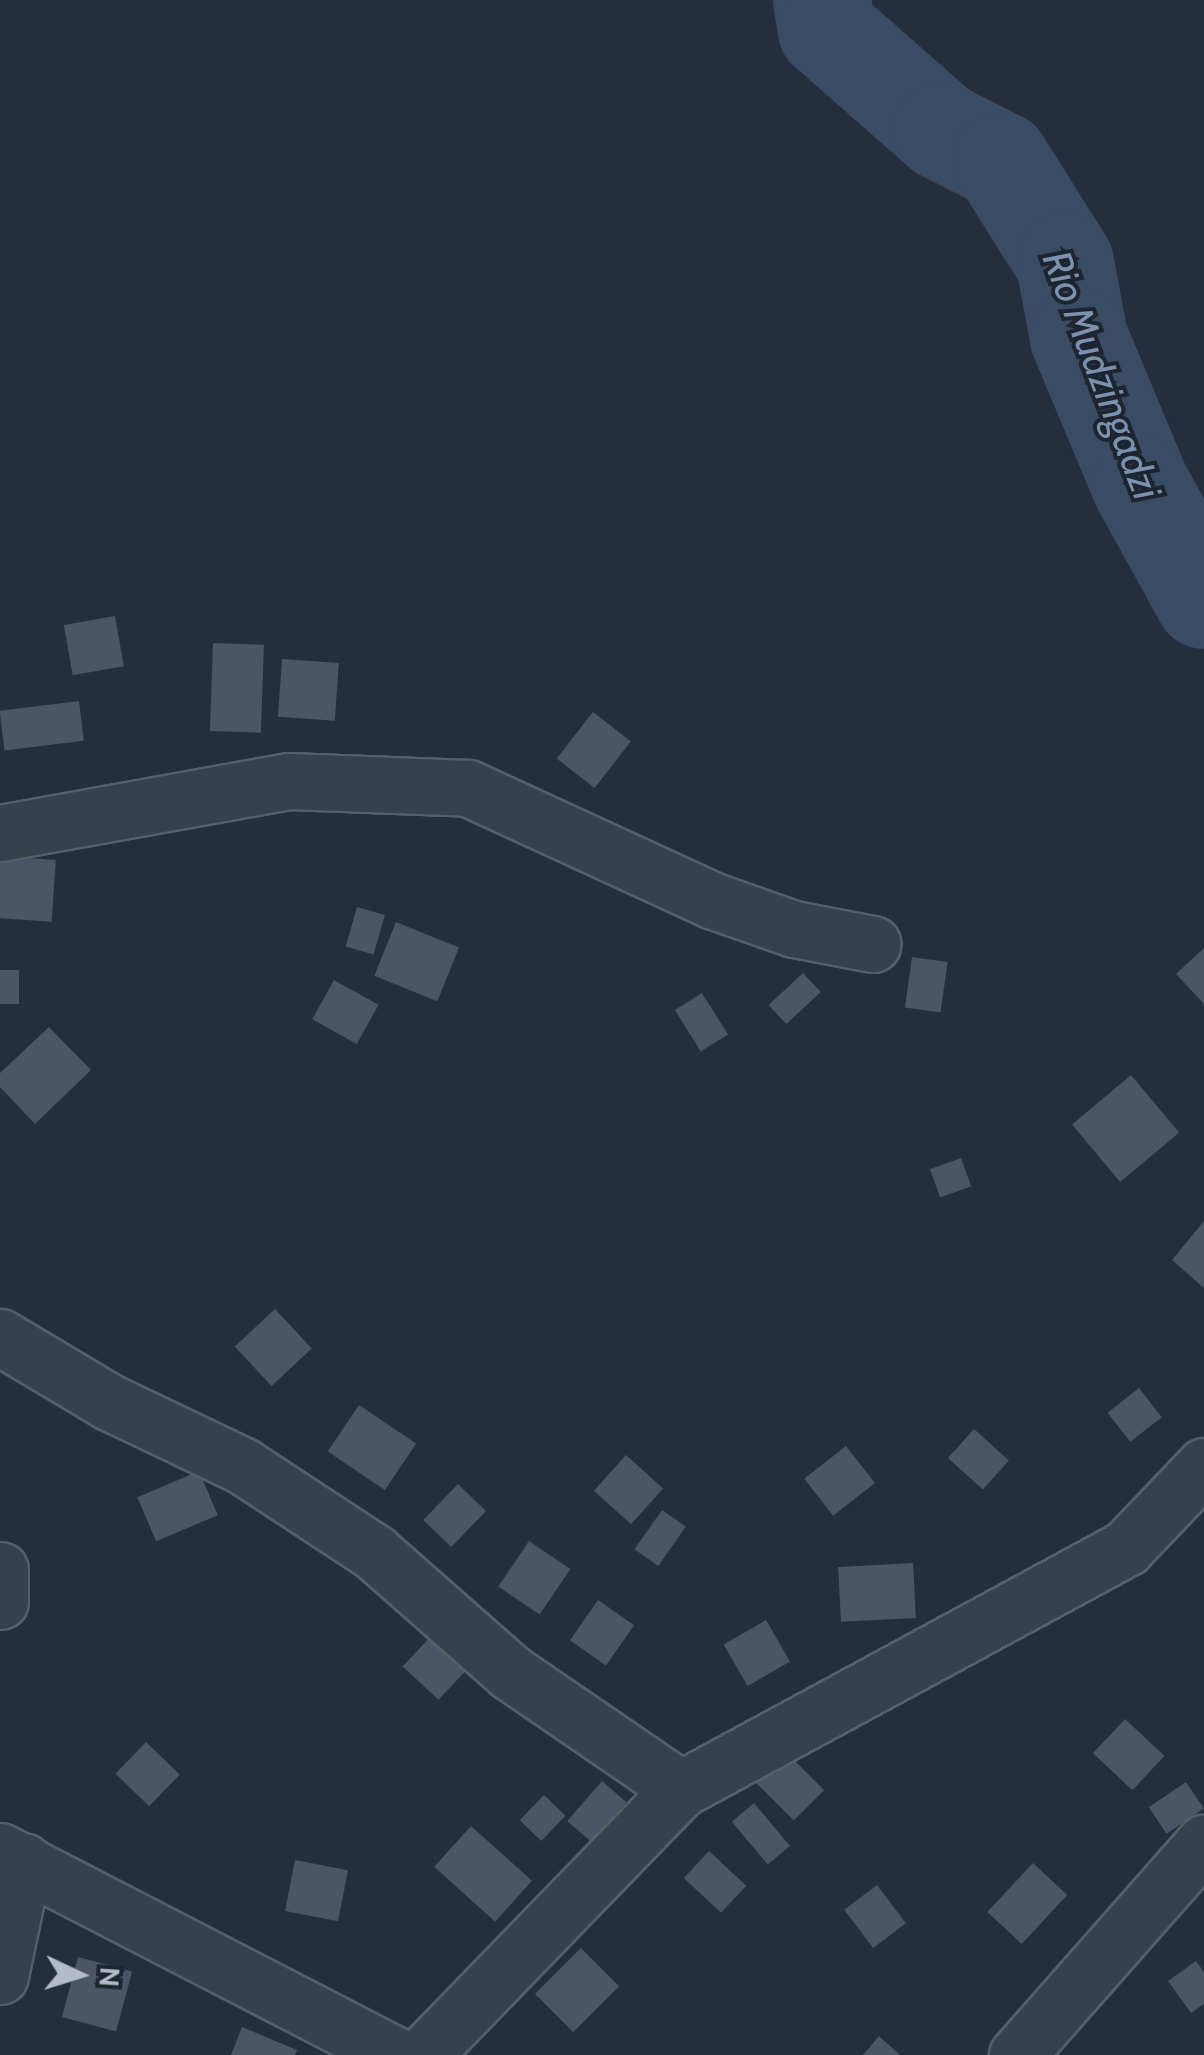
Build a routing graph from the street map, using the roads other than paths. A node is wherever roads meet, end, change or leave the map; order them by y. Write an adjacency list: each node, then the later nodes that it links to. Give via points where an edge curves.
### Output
1 (0, 833): 2 (street, via 289,781 468,788 711,900 794,929)
2 (873, 944)
3 (0, 1338): 7 (street, via 109,1402 243,1466 374,1552 510,1672)
4 (1204, 1466): 7 (street, via 1126,1548)
5 (0, 1570): 6 (street)
6 (0, 1601)
7 (681, 1789): 12 (street)
8 (1204, 1843): 13 (street)
9 (12, 1856): 10 (street); 11 (street)
10 (0, 1976)
11 (395, 2055)
12 (423, 2055)
13 (1017, 2055)

